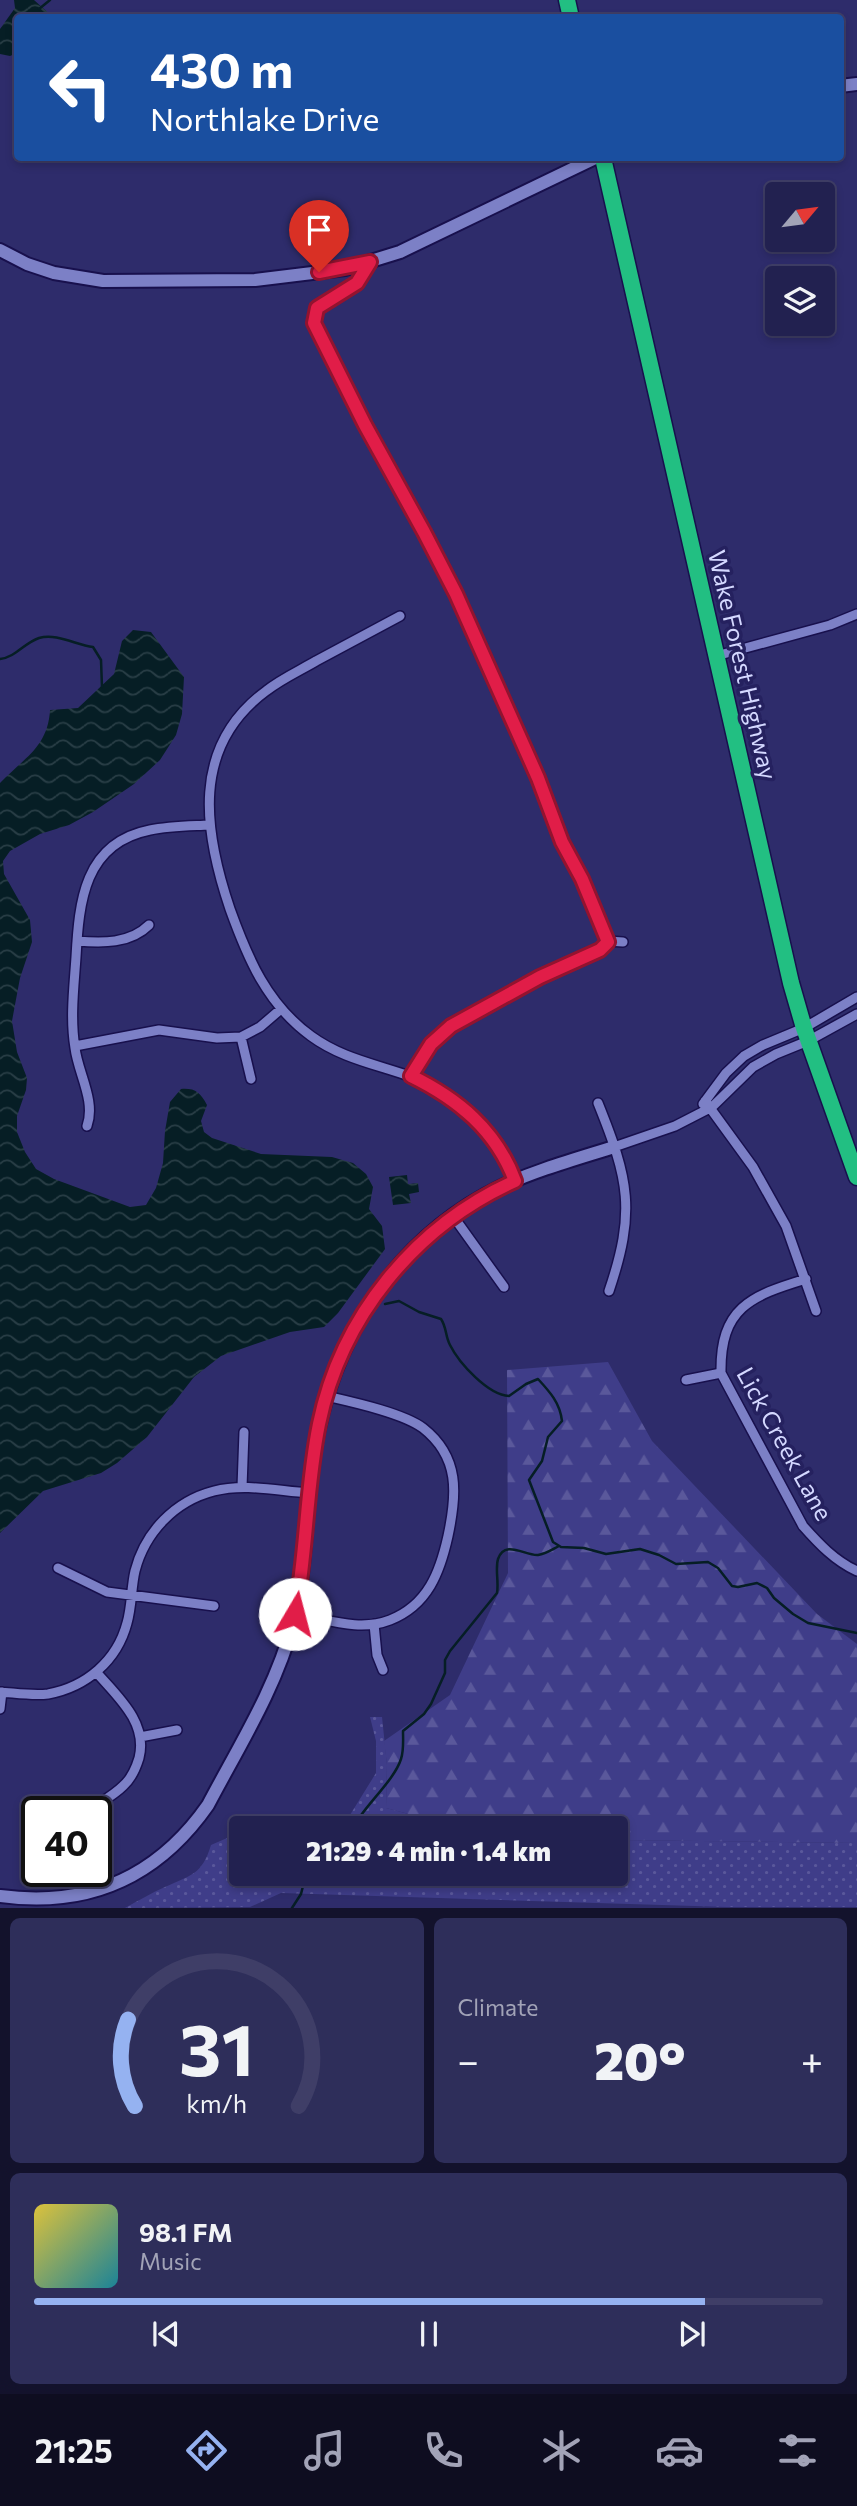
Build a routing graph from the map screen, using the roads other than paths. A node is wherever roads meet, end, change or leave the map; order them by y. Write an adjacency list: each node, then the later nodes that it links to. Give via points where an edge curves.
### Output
1 (589, 161): 4 (street)
2 (604, 161): 7 (highway, Wake Forest Highway)
3 (0, 250): 4 (street, via 54,272 122,281 255,280)
4 (370, 262): 11 (street, via 357,283 317,308 314,323 456,594)
5 (857, 614): 7 (street)
6 (400, 616): 8 (street, via 287,677 251,704 218,756 211,782)
7 (716, 656): 16 (highway, Wake Forest Highway)
8 (209, 825): 10 (street, via 150,830 109,851 92,871 82,895); 14 (street, via 215,861 245,951)
9 (149, 925): 10 (street, via 135,936 113,941)
10 (77, 941): 18 (street)
11 (608, 942): 12 (street); 19 (street, via 451,1026 431,1044)
12 (623, 942)
13 (857, 997): 16 (street)
14 (281, 1009): 17 (street); 19 (street, via 327,1046 364,1063)
15 (857, 1014): 16 (street)
16 (806, 1034): 22 (street, via 753,1067); 22 (street, via 763,1045 744,1056 726,1073); 25 (highway, Wake Forest Highway)
17 (241, 1037): 18 (street, via 159,1030); 20 (street)
18 (75, 1046): 23 (street, via 91,1108)
19 (411, 1076): 26 (street, via 468,1112 500,1149)
20 (251, 1079)
21 (598, 1103): 24 (street)
22 (708, 1104): 24 (street, via 675,1126); 28 (street, via 753,1167 786,1226)
23 (87, 1126)
24 (614, 1147): 26 (street); 30 (street, via 626,1190 627,1216)
25 (857, 1177)
26 (515, 1181): 27 (street)
27 (453, 1216): 29 (street); 34 (street, via 410,1253 375,1296 351,1333)
28 (806, 1279): 31 (street); 32 (street, Lick Creek Lane, via 756,1297 738,1310 721,1349)
29 (505, 1287)
30 (609, 1291)
31 (816, 1311)
32 (721, 1373): 33 (street); 39 (street, Lick Creek Lane, via 803,1525 842,1564)
33 (686, 1380)
34 (326, 1396): 37 (street); 43 (street, via 421,1427 442,1449 453,1478 453,1509 435,1579 414,1606)
35 (244, 1432): 36 (street)
36 (242, 1487): 37 (street); 40 (street, via 202,1495 167,1516 142,1551)
37 (309, 1493): 42 (street)
38 (58, 1567): 40 (street, via 89,1585)
39 (857, 1572)
40 (130, 1597): 41 (street); 45 (street, via 124,1634)
41 (214, 1606)
42 (295, 1614): 43 (street, via 355,1626); 51 (street, via 279,1665 252,1723 208,1805 177,1843 141,1871 102,1890 44,1899)
43 (374, 1625): 44 (street)
44 (383, 1670)
45 (97, 1673): 46 (street, via 46,1694); 49 (street, via 133,1717)
46 (1, 1692): 47 (street)
47 (0, 1709)
48 (177, 1730): 49 (street)
49 (140, 1737): 50 (street, via 140,1753 131,1776)
50 (109, 1796)
51 (0, 1896)

